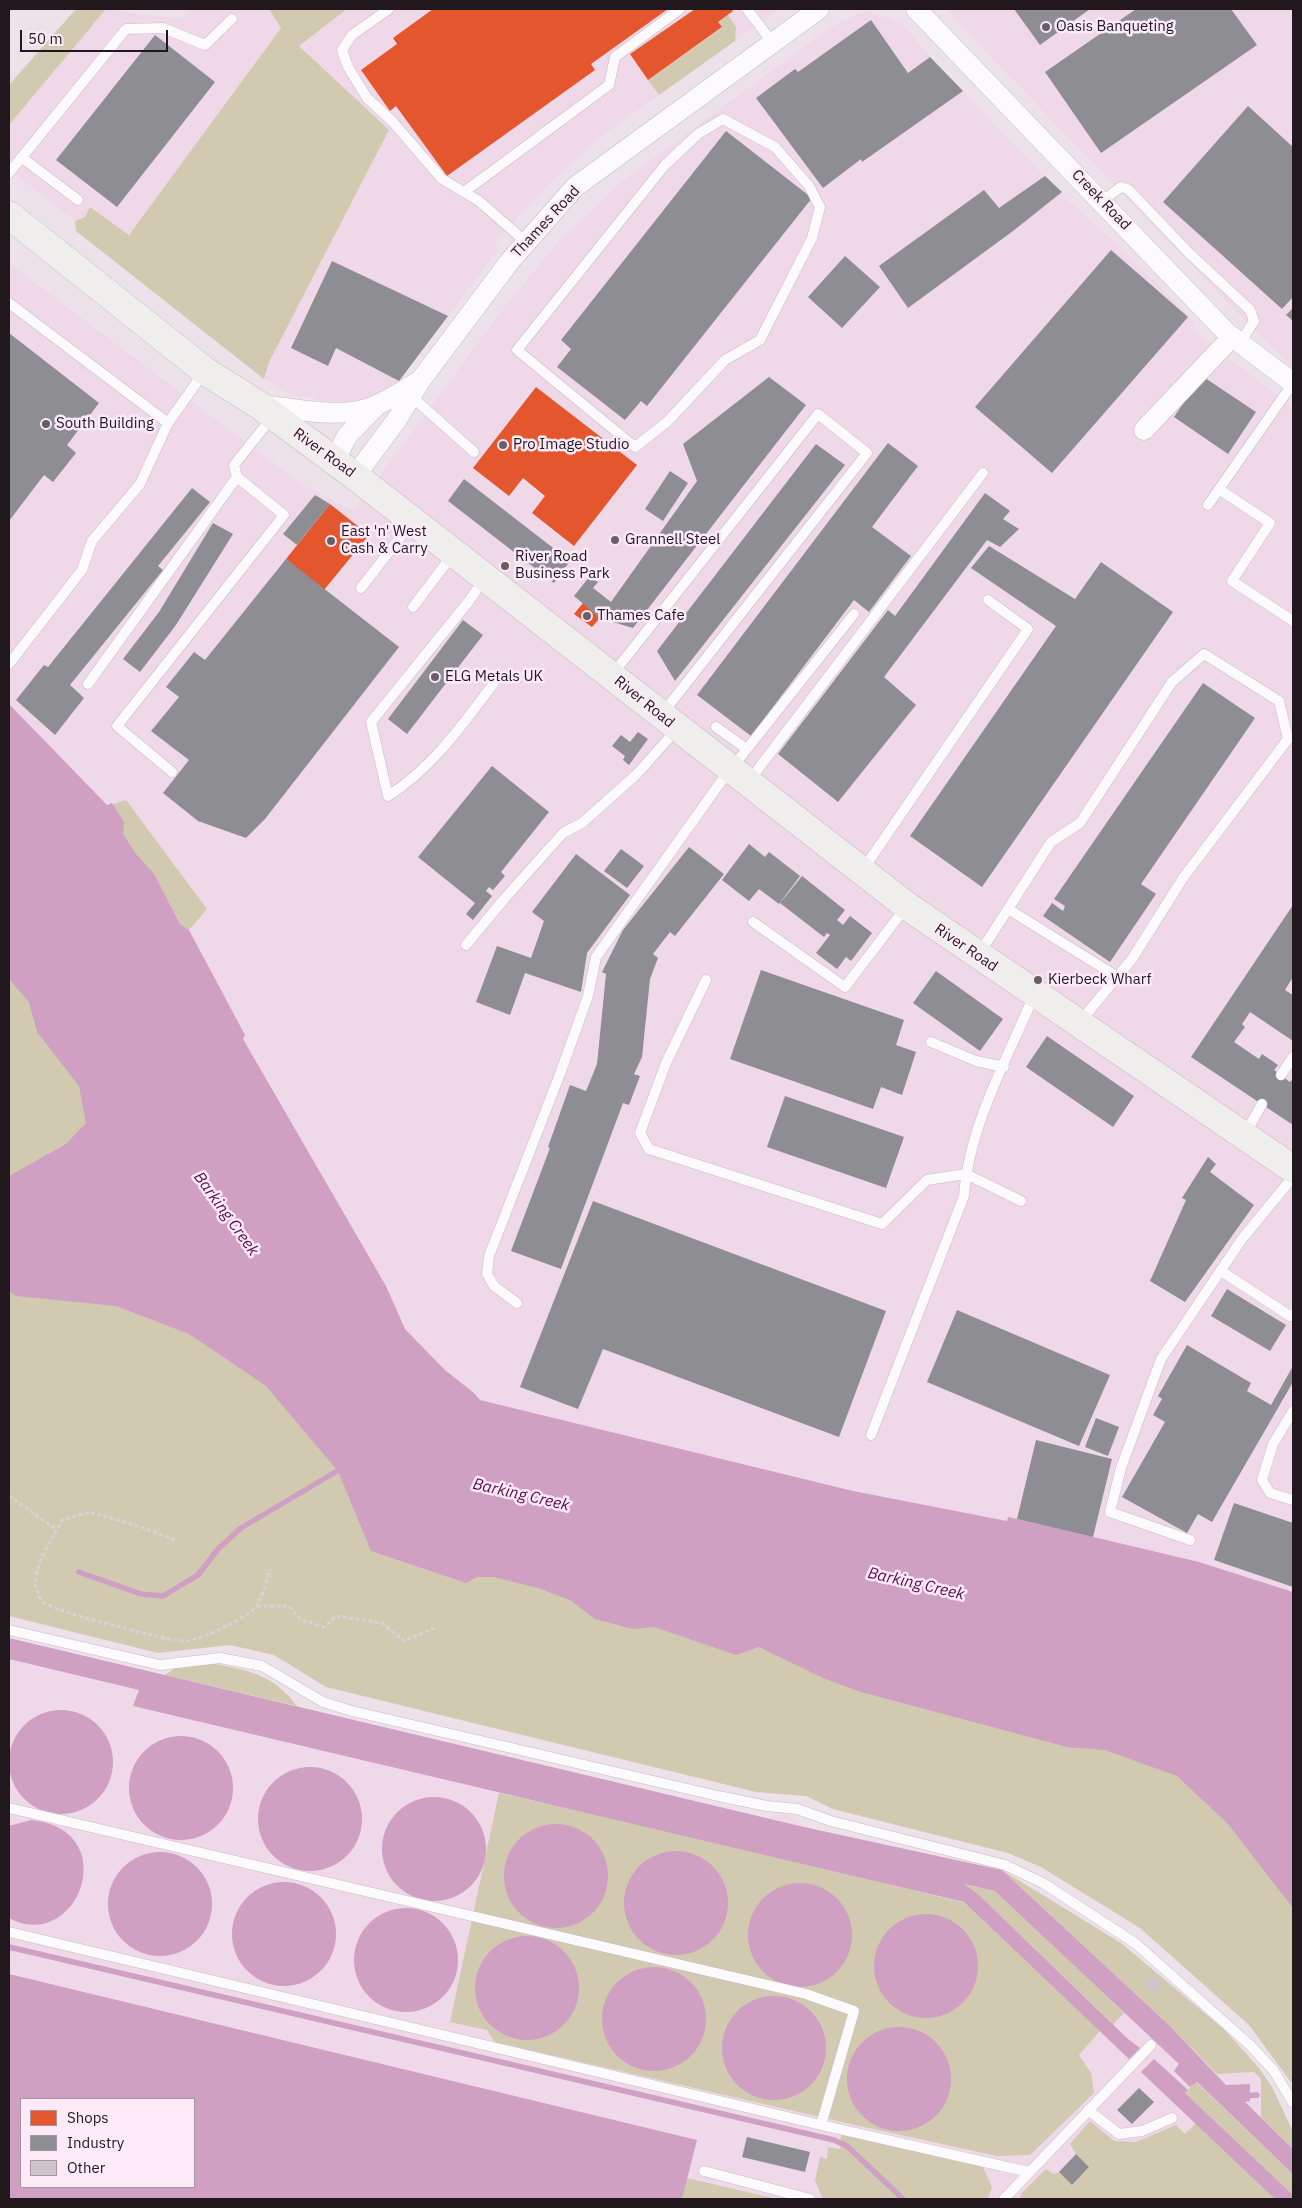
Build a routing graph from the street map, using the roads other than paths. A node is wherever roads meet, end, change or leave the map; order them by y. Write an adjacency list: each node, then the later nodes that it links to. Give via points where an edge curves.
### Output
1 (389, 9): 10 (lane, via 352,35 342,50 348,67 367,98 392,121 442,179)
2 (680, 9): 10 (lane, via 615,56 608,85)
3 (747, 9): 7 (lane)
4 (820, 9): 7 (street, Thames Road)
5 (916, 9): 12 (street, Creek Road)
6 (232, 19): 8 (lane, via 205,45 162,28 126,29)
7 (772, 42): 14 (street, Thames Road, via 575,188)
8 (21, 157): 9 (lane); 11 (lane)
9 (9, 173)
10 (464, 192): 14 (lane)
11 (78, 200)
12 (1102, 201): 16 (street, Creek Road); 16 (lane, via 1121,187 1128,189 1250,310 1254,321)
13 (9, 215): 18 (street, River Road)
14 (526, 242): 20 (street, Thames Road)
15 (9, 302): 23 (lane)
16 (1236, 340): 19 (street, Creek Road); 24 (street)
17 (517, 350): 17 (lane, via 635,447 667,422 725,360 760,340 812,238 820,207 809,186 775,147 723,119 698,134 665,165)
18 (205, 372): 22 (street, River Road); 23 (lane)
19 (1293, 383): 29 (lane)
20 (415, 389): 21 (street); 25 (lane); 26 (street, Thames Road, via 398,418)
21 (376, 406): 22 (street, via 358,411); 26 (street, via 347,436)
22 (266, 410): 26 (street, River Road); 28 (lane, via 234,465)
23 (168, 423): 39 (lane, via 140,484 92,541 82,570)
24 (1144, 430)
25 (474, 452)
26 (345, 468): 31 (street, River Road)
27 (983, 473): 45 (lane)
28 (237, 477): 42 (lane); 46 (lane, via 284,515 117,726)
29 (1220, 490): 30 (lane); 38 (lane, via 1270,523 1232,581)
30 (1208, 505)
31 (412, 521): 32 (street, River Road); 34 (lane)
32 (454, 554): 33 (street, River Road); 36 (lane)
33 (484, 578): 40 (street, River Road); 41 (lane, via 469,602 371,722 388,796 450,741)
34 (360, 588)
35 (988, 600): 47 (lane, via 1028,629)
36 (413, 607)
37 (854, 614): 45 (lane)
38 (1293, 621)
39 (9, 664)
40 (611, 676): 43 (street, River Road); 43 (lane, via 818,414 867,453)
41 (497, 678)
42 (88, 684)
43 (669, 722): 45 (street, River Road); 51 (lane, via 638,774 582,823 563,833)
44 (716, 727): 45 (lane)
45 (742, 767): 47 (street, River Road); 68 (lane, via 674,846 596,957 588,996 489,1256 487,1274 494,1286)
46 (172, 772)
47 (862, 871): 48 (street, River Road)
48 (907, 906): 50 (lane, via 845,987); 52 (street, River Road)
49 (1008, 908): 52 (lane); 53 (lane); 53 (lane, via 1051,842 1080,822 1172,682 1204,654 1263,690 1279,701 1288,739 1183,878 1150,933)
50 (753, 922)
51 (466, 945)
52 (977, 956): 55 (street, River Road)
53 (1116, 976): 56 (lane)
54 (706, 980): 64 (lane, via 666,1064 640,1133 649,1149 882,1224 927,1180)
55 (1034, 994): 56 (street, River Road); 59 (lane)
56 (1078, 1024): 62 (street, River Road)
57 (931, 1042): 59 (lane)
58 (1293, 1057): 60 (lane)
59 (1004, 1067): 64 (lane, via 980,1122)
60 (1281, 1076)
61 (1262, 1104): 62 (lane)
62 (1244, 1136): 63 (street, River Road)
63 (1293, 1169)
64 (966, 1174): 66 (lane); 71 (lane, via 964,1196)
65 (1293, 1178): 67 (lane, via 1242,1239)
66 (1021, 1201)
67 (1221, 1270): 69 (lane, via 1290,1316); 73 (lane, via 1161,1359 1121,1468 1110,1512)
68 (517, 1303)
69 (1293, 1314)
70 (1293, 1411): 72 (lane, via 1273,1444 1262,1480 1270,1494)
71 (871, 1435)
72 (1293, 1500)
73 (1190, 1540)
74 (9, 1630): 78 (lane, via 160,1665 220,1658 262,1666 323,1702 352,1711 718,1796 797,1809 831,1821 1005,1865 1043,1883 1135,1943 1251,2046 1274,2071)
75 (9, 1808): 81 (lane, via 806,1994 854,2011)
76 (9, 1932): 81 (lane)
77 (1151, 2045): 79 (lane)
78 (1293, 2103)
79 (1088, 2110): 80 (lane, via 1119,2134 1142,2130); 83 (lane)
80 (1172, 2118)
81 (822, 2125): 83 (lane)
82 (704, 2171): 84 (lane)
83 (1029, 2172): 85 (lane)
84 (810, 2199)
85 (1006, 2199)

